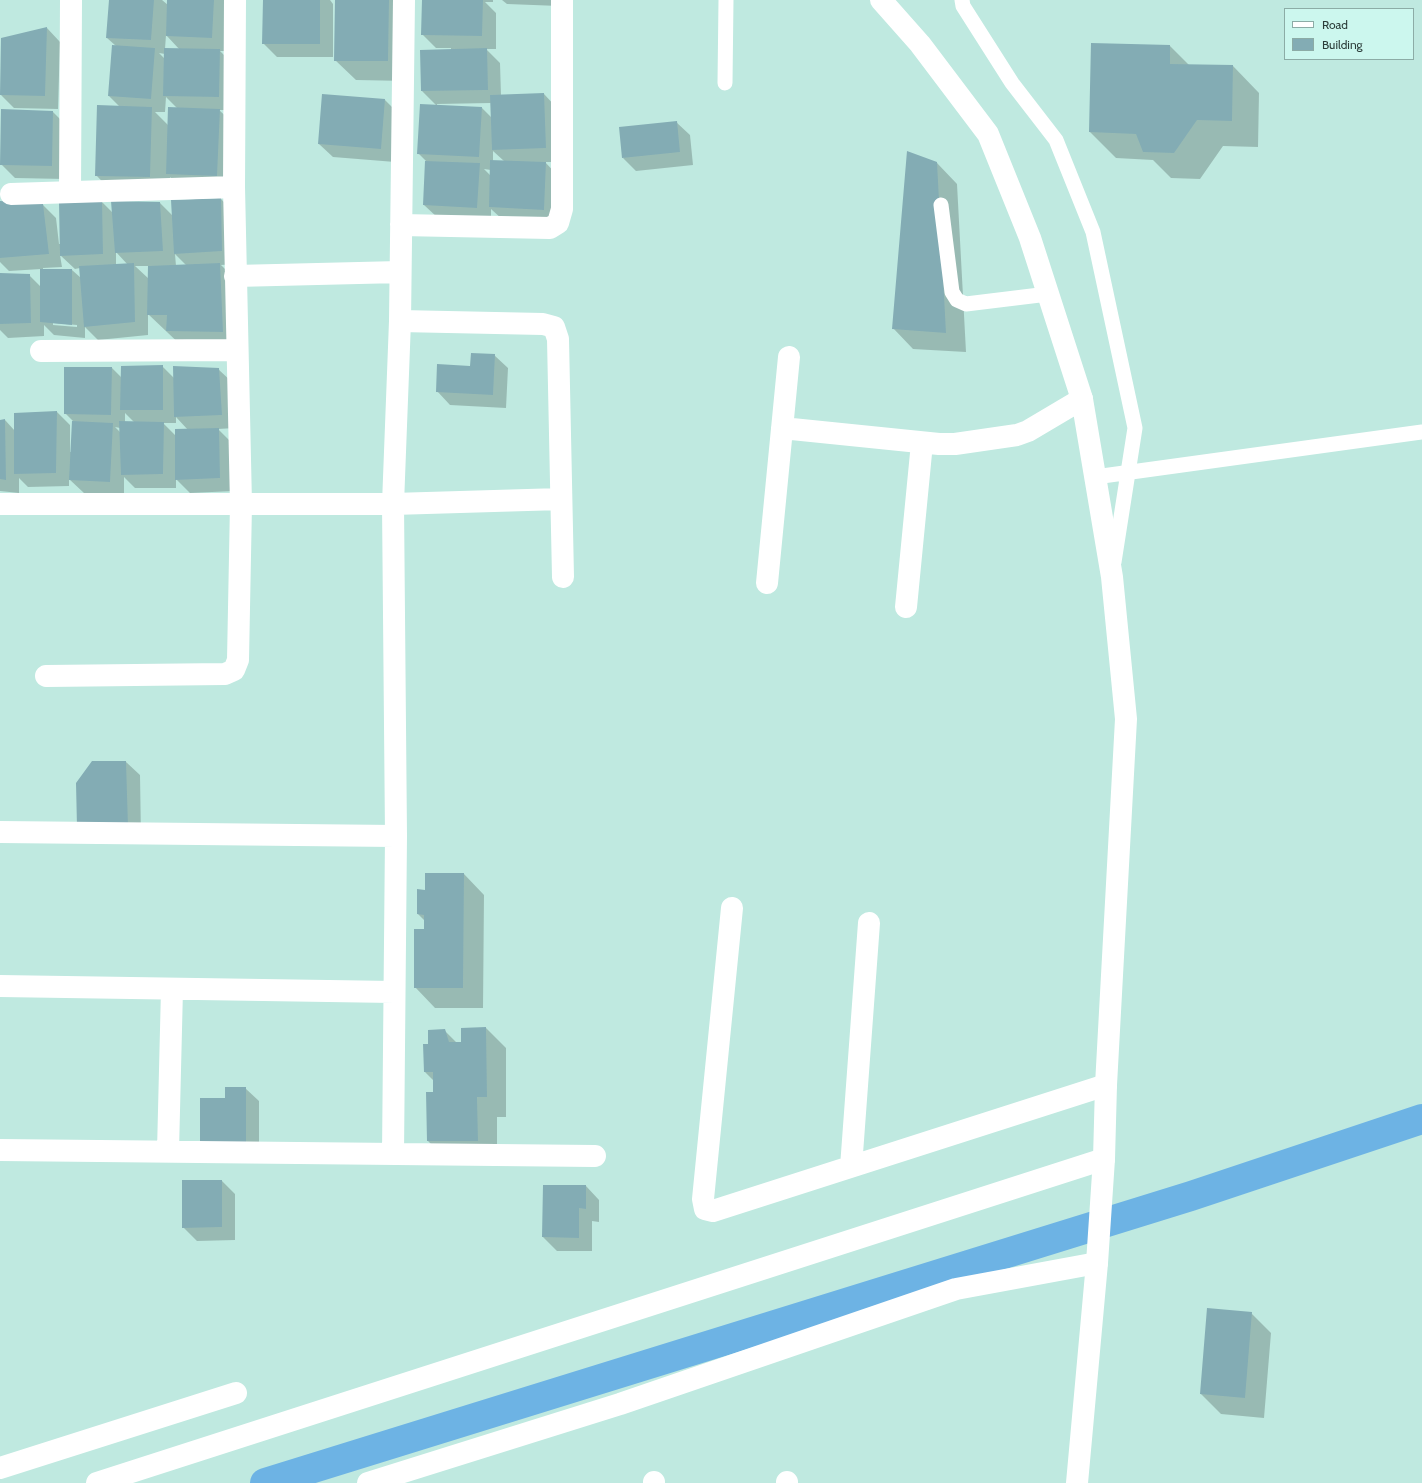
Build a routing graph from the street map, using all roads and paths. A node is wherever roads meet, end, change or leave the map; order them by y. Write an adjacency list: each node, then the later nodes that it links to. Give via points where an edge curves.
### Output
1 (71, 0): 10 (street)
2 (235, 0): 9 (street)
3 (404, 0): 13 (street)
4 (562, 0): 13 (street, via 562,209 558,223 550,228)
5 (726, 0): 8 (lane)
6 (881, 0): 16 (street, via 920,44 988,134 1030,238)
7 (962, 0): 25 (lane, via 963,6 1012,83 1056,140 1093,232 1135,428)
8 (725, 83)
9 (234, 187): 10 (street); 15 (street)
10 (70, 192): 11 (street)
11 (11, 194)
12 (941, 205): 16 (lane, via 952,292 957,300 966,304)
13 (401, 226): 14 (street)
14 (400, 272): 15 (street); 17 (street)
15 (235, 276): 18 (street)
16 (1048, 294): 21 (street)
17 (400, 321): 27 (street, via 543,324 554,327 558,338); 30 (street)
18 (236, 350): 19 (street); 29 (street)
19 (41, 351)
20 (789, 357): 22 (street)
21 (1082, 399): 24 (street, via 1017,435 955,444); 26 (street)
22 (782, 428): 24 (street); 33 (street)
23 (1422, 432): 25 (lane)
24 (922, 443): 34 (street)
25 (1128, 473): 26 (lane); 31 (lane)
26 (1095, 477): 31 (street)
27 (561, 499): 30 (street); 32 (street)
28 (0, 504): 29 (street)
29 (241, 504): 30 (street); 35 (street, via 238,660 234,670 225,674)
30 (394, 504): 37 (street)
31 (1112, 576): 43 (street, via 1126,719)
32 (563, 577)
33 (767, 583)
34 (906, 607)
35 (46, 676)
36 (0, 832): 37 (street)
37 (396, 836): 42 (street)
38 (732, 908): 48 (street, via 703,1199 705,1210 713,1211)
39 (869, 923): 48 (street)
40 (0, 986): 41 (street)
41 (172, 989): 42 (street); 45 (street)
42 (394, 992): 46 (street)
43 (1106, 1085): 48 (street); 49 (street)
44 (0, 1150): 45 (street)
45 (168, 1152): 46 (street)
46 (393, 1154): 47 (street)
47 (595, 1156)
48 (851, 1167)
49 (1103, 1167): 50 (street); 53 (street)
50 (1097, 1259): 54 (street, via 956,1289 620,1404); 55 (street)
51 (236, 1393): 52 (street)
52 (0, 1468)
53 (97, 1483)
54 (368, 1483)
55 (1077, 1483)

